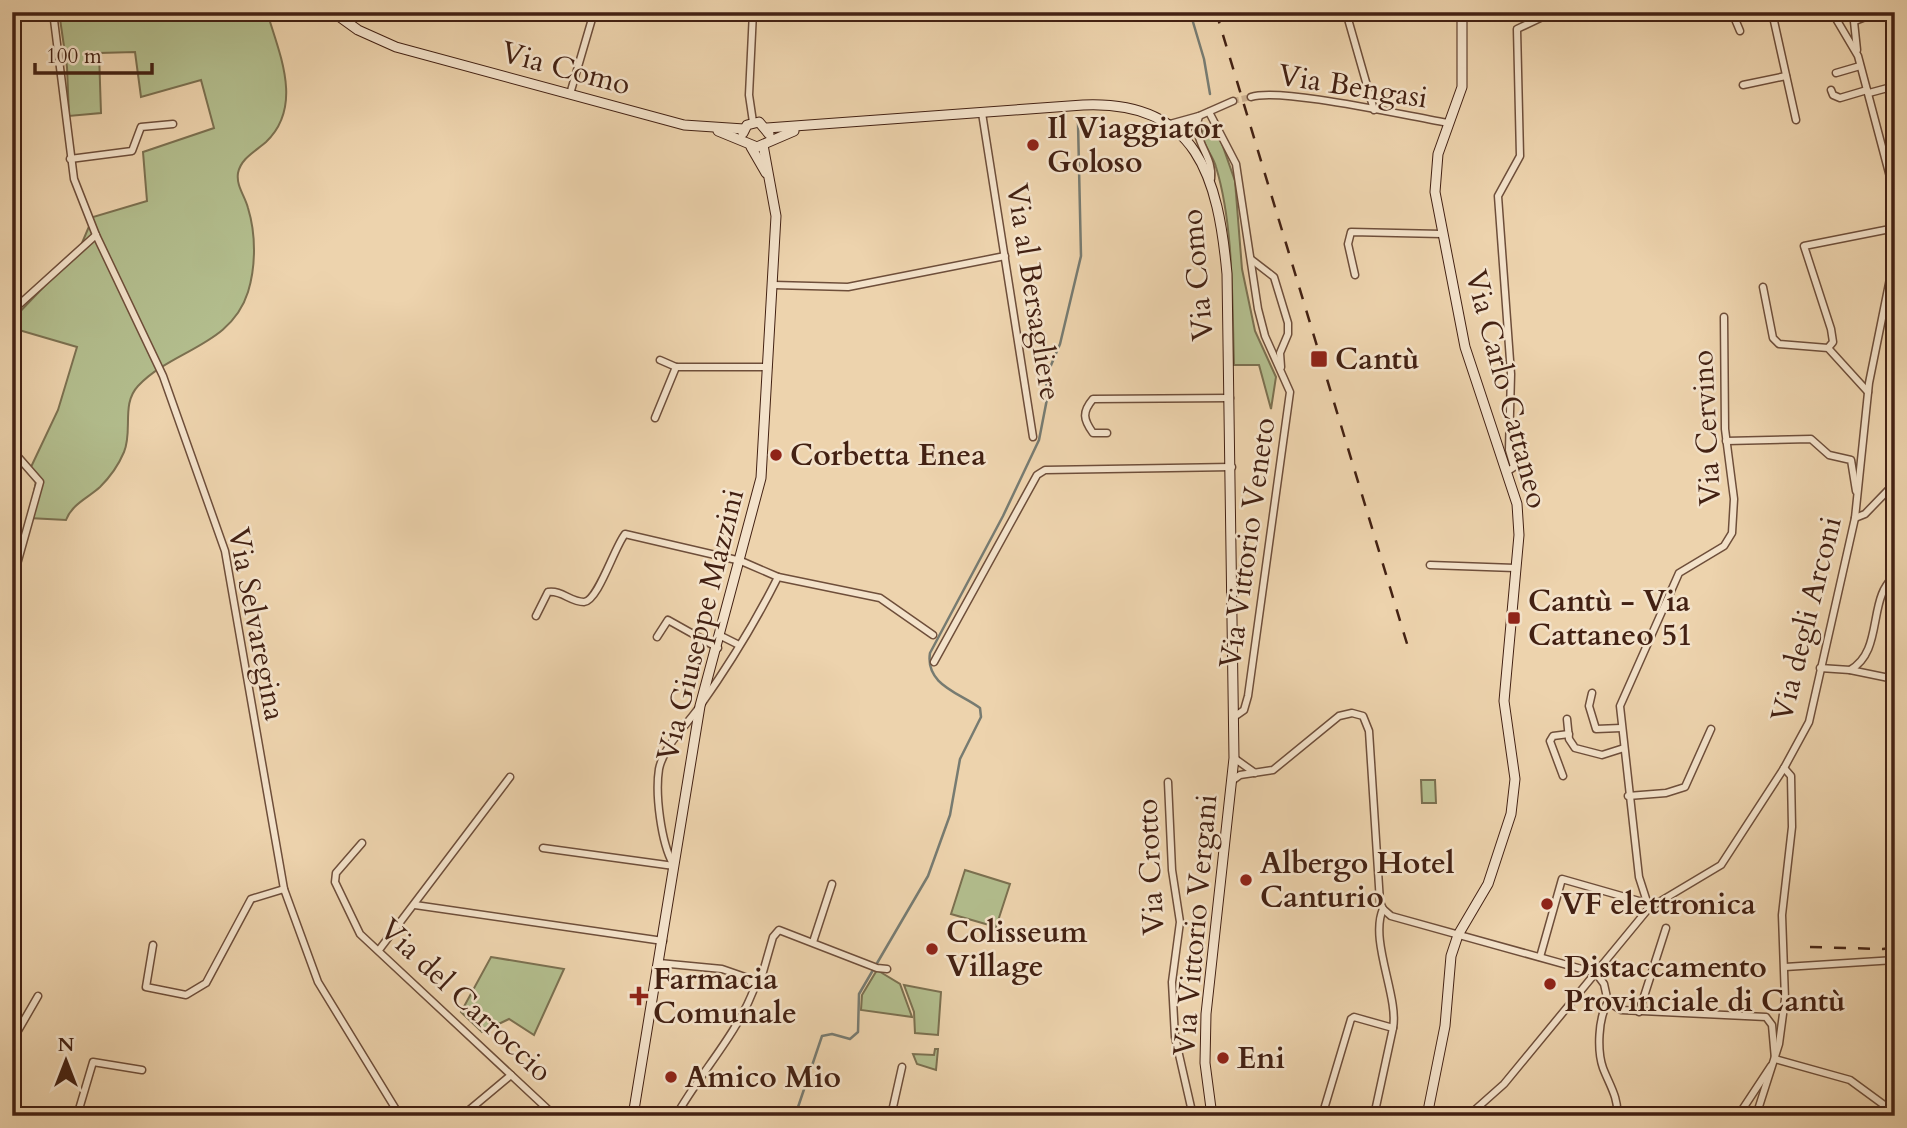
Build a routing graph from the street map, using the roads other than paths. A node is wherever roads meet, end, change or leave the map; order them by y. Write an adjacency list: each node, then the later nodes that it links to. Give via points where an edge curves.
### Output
1 (53, 12): 43 (street, Via Selvaregina)
2 (333, 12): 25 (street, Via Como, via 358,30 396,47)
3 (594, 12): 25 (street)
4 (753, 12): 33 (street, via 749,94)
5 (1346, 12): 28 (street)
6 (1462, 12): 34 (street, Via Carlo Cattaneo, via 1462,87)
7 (1553, 12): 13 (street)
8 (1751, 12): 14 (street)
9 (1772, 12): 20 (street)
10 (1832, 12): 17 (street)
11 (1853, 12): 15 (street)
12 (1878, 12): 15 (street)
13 (1545, 14): 74 (street, via 1517,29 1520,156 1498,196 1511,374 1509,450 1514,467)
14 (1732, 14): 16 (street)
15 (1855, 21): 17 (street)
16 (1740, 31)
17 (1858, 56): 18 (street)
18 (1860, 66): 19 (street); 24 (street)
19 (1836, 73)
20 (1786, 76): 21 (street); 32 (street)
21 (1743, 85)
22 (1895, 86): 24 (street)
23 (1831, 90): 24 (street, via 1840,98)
24 (1868, 91): 46 (street)
25 (569, 94): 39 (street, Via Como)
26 (1251, 97): 28 (street, Via Bengasi, via 1277,96)
27 (1233, 101): 29 (street, Via Bengasi)
28 (1374, 110): 34 (street, Via Bengasi)
29 (1209, 112): 31 (street, Via Bengasi); 53 (street, Via Vittorio Veneto, via 1236,164)
30 (982, 113): 36 (street, Via Como); 37 (street, Via Como, via 1109,105 1132,108); 52 (street, Via al Bersagliere)
31 (1199, 116): 37 (street, Via Bengasi, via 1188,128); 44 (street, via 1197,134 1210,164)
32 (1796, 120)
33 (753, 122): 38 (street); 40 (street)
34 (1449, 123): 49 (street, Via Carlo Cattaneo, via 1434,179)
35 (173, 124): 43 (street, via 141,127 132,151)
36 (831, 124): 38 (street, Via Como); 41 (street, Via Como, via 786,132)
37 (1174, 127): 44 (street, Via Como, via 1198,154)
38 (767, 128): 41 (street, Via Giuseppe Mazzini)
39 (713, 129): 40 (street, Via Como); 42 (street, Via Como)
40 (744, 129): 42 (street)
41 (765, 144): 42 (street, Via Como); 45 (street, Via Giuseppe Mazzini)
42 (748, 145): 45 (street, Via Giuseppe Mazzini)
43 (70, 159): 50 (street, Via Selvaregina)
44 (1210, 179): 66 (street, Via Como, via 1227,274)
45 (772, 184): 56 (street, Via Giuseppe Mazzini)
46 (1894, 188): 47 (street)
47 (1895, 207)
48 (1895, 228): 60 (street, via 1804,246 1830,329 1833,342)
49 (1442, 234): 54 (street, via 1351,232 1348,244); 74 (street, Via Carlo Cattaneo, via 1465,347)
50 (96, 235): 58 (street); 114 (street, Via Selvaregina, via 163,376 225,551)
51 (1895, 254): 55 (street, Via degli Arconi)
52 (1005, 256): 56 (street, via 848,287); 69 (street, Via al Bersagliere)
53 (1251, 258): 64 (street, Via Vittorio Veneto, via 1265,336); 64 (street, Via Vittorio Veneto, via 1274,277 1288,323 1280,353)
54 (1354, 275)
55 (1892, 280): 65 (street, Via degli Arconi)
56 (774, 285): 63 (street, Via Giuseppe Mazzini)
57 (1763, 287): 60 (street, via 1773,338 1779,344)
58 (12, 311)
59 (1724, 317): 70 (street, Via Cervino)
60 (1828, 348): 65 (street)
61 (660, 360): 62 (street)
62 (676, 367): 63 (street); 67 (street)
63 (769, 367): 78 (street, Via Giuseppe Mazzini, via 761,478)
64 (1282, 372): 96 (street, Via Vittorio Veneto, via 1289,403 1248,696 1244,710)
65 (1868, 392): 76 (street, Via degli Arconi)
66 (1230, 398): 68 (street, via 1093,399 1084,409 1084,420 1093,433); 73 (street, Via Como)
67 (655, 418)
68 (1107, 433)
69 (1033, 437)
70 (1726, 441): 76 (street, via 1811,439 1829,454 1851,460); 98 (street, Via Cervino, via 1734,499 1730,538 1679,573 1621,699)
71 (12, 450): 72 (street)
72 (15, 460): 83 (street, via 40,482 40,489)
73 (1232, 467): 90 (street, via 1045,470 1037,475); 96 (street, Via Como)
74 (1508, 471): 80 (street, Via Carlo Cattaneo, via 1519,520)
75 (1895, 483): 77 (street, via 1865,514)
76 (1857, 500): 77 (street, Via degli Arconi)
77 (1855, 518): 91 (street, Via degli Arconi)
78 (741, 561): 82 (street); 84 (street, via 625,534 596,596 588,602 548,592); 86 (street, Via Giuseppe Mazzini)
79 (1430, 565): 80 (street)
80 (1515, 568): 119 (street, Via Carlo Cattaneo, via 1504,701 1515,779 1511,814 1488,884)
81 (1895, 574): 92 (street, via 1882,594 1867,652)
82 (778, 577): 85 (street, via 880,598); 88 (street)
83 (12, 582)
84 (536, 616)
85 (933, 635)
86 (721, 636): 88 (street); 89 (street, Via Giuseppe Mazzini)
87 (657, 637): 89 (street, via 668,620)
88 (739, 645): 95 (street)
89 (718, 648): 95 (street, Via Giuseppe Mazzini)
90 (933, 662)
91 (1820, 668): 92 (street); 103 (street, Via degli Arconi, via 1809,722)
92 (1850, 670): 93 (street)
93 (1889, 678)
94 (1592, 693): 98 (street, via 1589,706 1597,729)
95 (700, 706): 112 (street, Via Giuseppe Mazzini); 112 (street, via 669,747 659,769 664,847)
96 (1234, 717): 102 (street, Via Como)
97 (1567, 719): 100 (street)
98 (1621, 728): 101 (street, Via Cervino)
99 (1711, 729): 109 (street, via 1685,787)
100 (1569, 734): 101 (street, via 1575,748 1589,753 1602,755); 105 (street, via 1549,741)
101 (1624, 748): 109 (street, Via Cervino)
102 (1234, 758): 104 (street); 107 (street, Via Como)
103 (1784, 768): 116 (street, Via degli Arconi, via 1721,865); 127 (street, via 1791,776 1792,827 1782,915)
104 (1256, 774): 107 (street); 117 (street, via 1273,770 1339,716 1363,716 1369,731)
105 (1563, 776)
106 (510, 777): 115 (street)
107 (1233, 780): 149 (street, Via Vittorio Vergani, via 1206,1014 1205,1063)
108 (1168, 782): 148 (street, Via Crotto, via 1172,870 1180,922 1172,982 1175,1037)
109 (1628, 796): 116 (street, Via Cervino, via 1639,877)
110 (362, 843): 123 (street, Via del Carroccio, via 336,873 335,882 360,934)
111 (542, 848): 112 (street)
112 (674, 866): 120 (street, Via Giuseppe Mazzini)
113 (832, 884): 121 (street)
114 (284, 889): 122 (street, via 251,899 206,983 186,995 146,987); 142 (street, Via Selvaregina, via 318,982)
115 (415, 905): 120 (street); 123 (street)
116 (1648, 905): 124 (street, via 1562,879); 129 (street, Via degli Arconi)
117 (1383, 909): 119 (street, via 1391,916); 134 (street)
118 (1667, 928): 133 (street)
119 (1458, 935): 124 (street); 152 (street, Via Carlo Cattaneo)
120 (663, 941): 126 (street, Via Giuseppe Mazzini)
121 (813, 942): 128 (street); 130 (street, via 779,930 761,979)
122 (153, 945)
123 (379, 950): 139 (street, Via del Carroccio)
124 (1540, 957): 129 (street)
125 (1895, 960): 127 (street)
126 (659, 963): 130 (street, via 722,969); 145 (street, Via Giuseppe Mazzini)
127 (1785, 967): 136 (street)
128 (887, 969)
129 (1596, 972): 132 (street); 153 (street, Via degli Arconi, via 1504,1084)
130 (753, 983): 146 (street, via 738,1025)
131 (38, 996): 135 (street)
132 (1608, 1002): 133 (street, via 1621,1010); 154 (street, via 1601,1021 1600,1055 1616,1099)
133 (1639, 1012): 136 (street, via 1762,1016 1772,1025)
134 (1393, 1028): 150 (street, via 1351,1019); 151 (street)
135 (12, 1041)
136 (1776, 1059): 140 (street, via 1850,1080); 155 (street); 156 (street)
137 (902, 1067): 147 (street)
138 (142, 1070): 141 (street, via 93,1062)
139 (511, 1075): 143 (street); 144 (street, Via del Carroccio)
140 (1895, 1113)
141 (77, 1116)
142 (400, 1116)
143 (462, 1116)
144 (555, 1116)
145 (633, 1116)
146 (676, 1116)
147 (891, 1116)
148 (1193, 1116)
149 (1212, 1116)
150 (1322, 1116)
151 (1374, 1116)
152 (1427, 1116)
153 (1468, 1116)
154 (1617, 1116)
155 (1738, 1116)
156 (1756, 1116)

